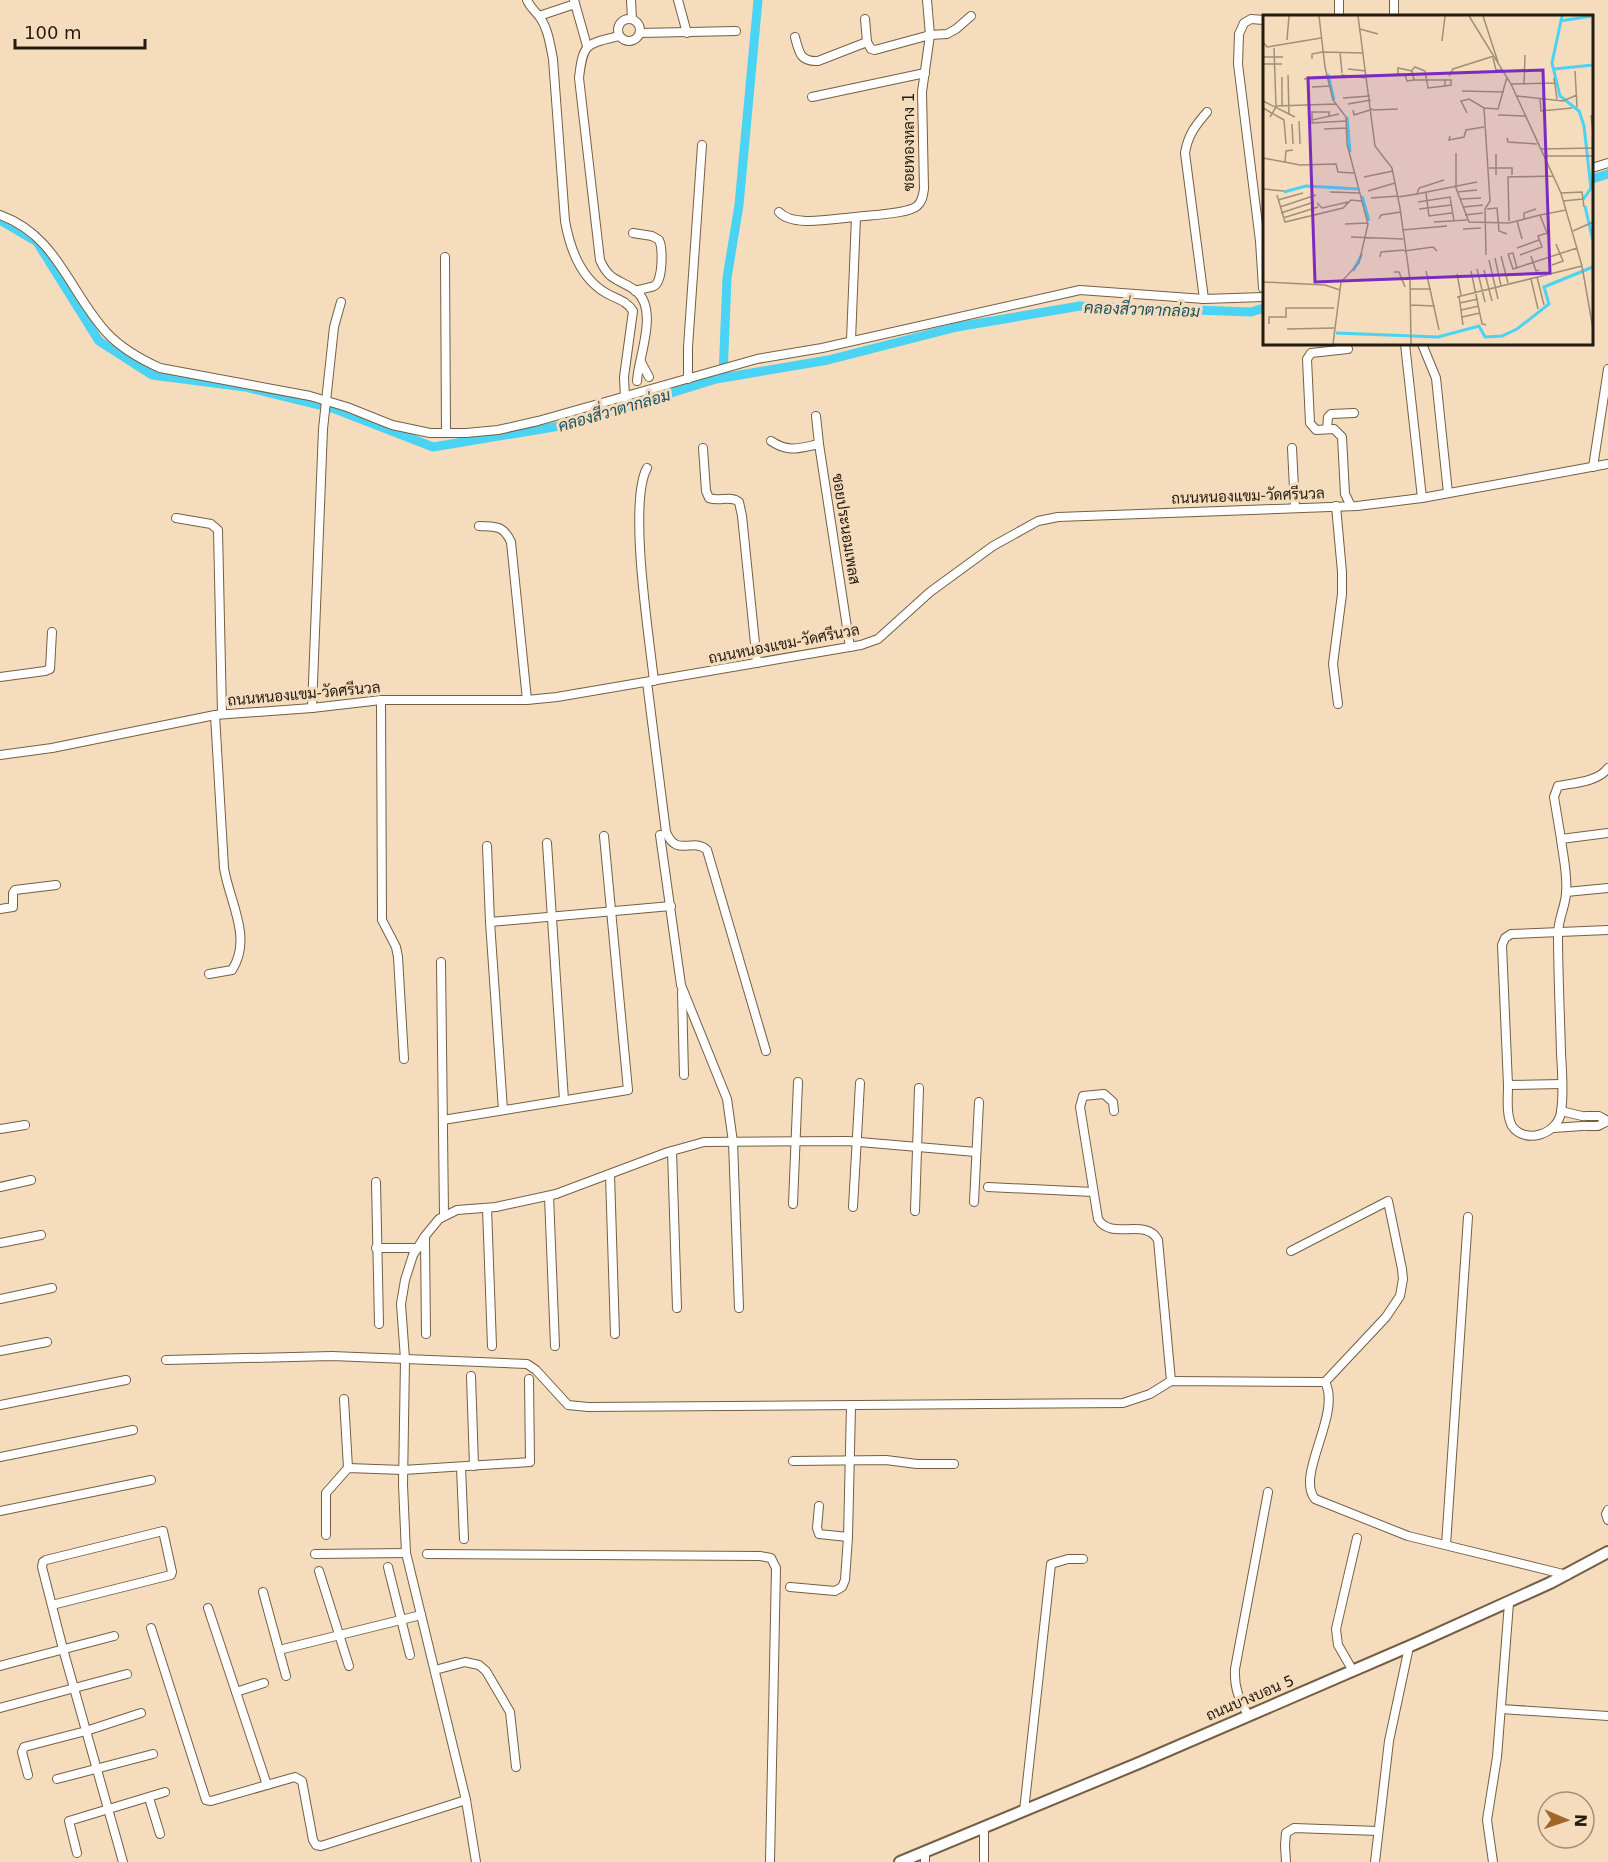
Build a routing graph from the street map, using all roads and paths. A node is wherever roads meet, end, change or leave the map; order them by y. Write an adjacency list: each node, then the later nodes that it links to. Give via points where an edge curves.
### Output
1 (527, 0): 6 (street)
2 (631, 0): 8 (street)
3 (678, 0): 13 (street)
4 (927, 0): 14 (street, ซอยทองหลาง 1)
5 (575, 2): 6 (street); 18 (street)
6 (539, 16): 45 (street, via 553,58 565,221 571,246 594,286 624,301 633,311)
7 (971, 16): 14 (street, via 947,34)
8 (632, 19): 12 (street, via 639,24); 15 (street, via 623,20)
9 (865, 19): 17 (street)
10 (1263, 20): 29 (street, via 1244,22 1238,47)
11 (736, 31): 13 (street)
12 (640, 33): 13 (street); 15 (street, via 634,40)
13 (687, 33)
14 (930, 35): 17 (street, via 882,49 871,49); 19 (street, ซอยทองหลาง 1)
15 (618, 36): 18 (street)
16 (795, 38): 17 (street, via 800,56 810,62)
17 (867, 42)
18 (587, 46): 32 (street, via 579,78 600,260 611,277)
19 (925, 73): 20 (street); 27 (street, ซอยทองหลาง 1, via 922,199 916,208)
20 (812, 97)
21 (1207, 112): 34 (street, via 1191,130 1185,153)
22 (702, 145): 42 (street)
23 (1608, 163): 24 (street)
24 (1593, 168)
25 (779, 212): 27 (street, ซอยทองหลาง 1, via 797,221)
26 (0, 215): 46 (street, via 43,242 97,321 136,357 160,368)
27 (856, 217): 36 (street)
28 (633, 233): 32 (street, via 659,240 662,250 659,281 655,286)
29 (1262, 241): 31 (street)
30 (445, 257): 50 (street)
31 (1263, 267)
32 (635, 291): 40 (street, via 645,308)
33 (1263, 293): 34 (street)
34 (1204, 299): 36 (street, via 1080,290)
35 (342, 302): 46 (street, via 336,318)
36 (851, 340): 42 (street, via 757,359)
37 (1405, 345): 59 (street)
38 (1422, 345): 58 (street, via 1436,378)
39 (1348, 349): 49 (street, via 1317,351 1307,359 1310,423 1316,430)
40 (641, 362): 43 (street); 44 (street)
41 (1608, 369): 56 (street)
42 (688, 379): 43 (street)
43 (650, 383): 44 (street)
44 (638, 386): 45 (street)
45 (625, 398): 50 (street, via 498,430)
46 (325, 399): 50 (street, via 392,425); 73 (street)
47 (1354, 413): 49 (street, via 1331,414)
48 (816, 416): 52 (street, ซอยประนอมเพลส)
49 (1327, 429): 61 (street, via 1334,429 1342,437 1345,494)
50 (446, 433)
51 (771, 441): 52 (street, via 791,449)
52 (819, 444): 66 (street, ซอยประนอมเพลส)
53 (703, 448): 67 (street, via 709,498 739,502)
54 (1292, 448): 62 (street)
55 (1608, 464): 56 (street, ถนนหนองแขม-วัดศรีนวล)
56 (1593, 467): 58 (street, ถนนหนองแขม-วัดศรีนวล)
57 (647, 468): 69 (street, via 641,480 639,514)
58 (1448, 493): 59 (street, ถนนหนองแขม-วัดศรีนวล)
59 (1422, 498): 61 (street, ถนนหนองแขม-วัดศรีนวล)
60 (1336, 506): 61 (street, ถนนหนองแขม-วัดศรีนวล); 62 (street, ถนนหนองแขม-วัดศรีนวล); 72 (street, via 1342,572 1333,664)
61 (1351, 506)
62 (1295, 508): 66 (street, ถนนหนองแขม-วัดศรีนวล, via 1038,521 959,569 878,639)
63 (176, 518): 74 (street, via 211,524 218,530)
64 (479, 526): 71 (street, via 500,527 511,542)
65 (52, 632): 68 (street, via 50,669)
66 (850, 647): 67 (street, ถนนหนองแขม-วัดศรีนวล)
67 (757, 663): 69 (street, ถนนหนองแขม-วัดศรีนวล)
68 (0, 677)
69 (651, 682): 71 (street, ถนนหนองแขม-วัดศรีนวล); 96 (street, via 666,832 676,846 707,850)
70 (381, 700): 71 (street, ถนนหนองแขม-วัดศรีนวล); 73 (street, ถนนหนองแขม-วัดศรีนวล); 97 (street, via 382,920 398,957)
71 (527, 700)
72 (1338, 704)
73 (312, 708): 74 (street, ถนนหนองแขม-วัดศรีนวล)
74 (219, 714): 75 (street, ถนนหนองแขม-วัดศรีนวล); 94 (street, via 224,868 240,924 240,941 232,969)
75 (0, 755)
76 (1608, 768): 80 (street, via 1605,773 1555,790)
77 (1608, 833): 80 (street)
78 (660, 835): 86 (street)
79 (604, 836): 88 (street)
80 (1561, 839): 85 (street)
81 (547, 843): 89 (street)
82 (487, 846): 90 (street)
83 (56, 885): 87 (street, via 15,890 13,907)
84 (1608, 888): 85 (street)
85 (1566, 892): 91 (street)
86 (671, 906): 88 (street); 95 (street)
87 (0, 909)
88 (612, 911): 89 (street); 104 (street, via 628,1090)
89 (551, 916): 90 (street); 104 (street)
90 (490, 922): 106 (street)
91 (1558, 930): 92 (street); 101 (street); 102 (street, via 1504,938)
92 (1608, 930)
93 (441, 962): 109 (street)
94 (209, 974)
95 (681, 985): 98 (street); 116 (street, via 727,1099)
96 (766, 1051)
97 (404, 1059)
98 (684, 1075)
99 (798, 1082): 114 (street)
100 (860, 1083): 115 (street)
101 (1562, 1084): 102 (street); 108 (street)
102 (1508, 1085): 112 (street, via 1509,1119 1514,1128 1533,1135)
103 (919, 1088): 117 (street)
104 (564, 1100): 106 (street)
105 (979, 1102): 119 (street)
106 (503, 1110): 109 (street)
107 (1114, 1111): 125 (street, via 1113,1101 1104,1094 1083,1096 1080,1100)
108 (1562, 1111): 110 (street); 112 (street)
109 (443, 1120): 132 (street)
110 (1608, 1121): 112 (street, via 1598,1126)
111 (25, 1125): 113 (street)
112 (1554, 1128)
113 (0, 1129)
114 (796, 1141): 115 (street); 116 (street); 128 (street)
115 (857, 1141): 117 (street); 129 (street)
116 (733, 1142): 118 (street, via 704,1142); 143 (street)
117 (917, 1147): 119 (street); 131 (street)
118 (672, 1151): 120 (street); 142 (street)
119 (976, 1152): 127 (street)
120 (610, 1174): 126 (street); 146 (street)
121 (31, 1180): 123 (street)
122 (376, 1182): 137 (street)
123 (0, 1186)
124 (988, 1187): 125 (street)
125 (1093, 1192): 156 (street, via 1101,1225 1148,1230 1158,1240)
126 (549, 1196): 130 (street); 149 (street)
127 (974, 1202)
128 (793, 1204)
129 (853, 1207)
130 (487, 1208): 132 (street, via 457,1210); 148 (street)
131 (915, 1211)
132 (444, 1216): 135 (street)
133 (1468, 1217): 180 (street)
134 (41, 1234): 136 (street)
135 (425, 1236): 138 (street); 145 (street)
136 (0, 1243)
137 (376, 1248): 138 (street); 144 (street)
138 (418, 1248): 151 (street, via 405,1280 401,1304)
139 (1291, 1251): 157 (street, via 1388,1201 1402,1269 1400,1296 1386,1317)
140 (52, 1288): 141 (street)
141 (0, 1299)
142 (677, 1308)
143 (739, 1308)
144 (379, 1324)
145 (426, 1334)
146 (615, 1334)
147 (47, 1342): 150 (street)
148 (492, 1346)
149 (555, 1346)
150 (0, 1351)
151 (405, 1359): 152 (street, via 332,1356); 160 (street, via 526,1364 568,1405 578,1407); 169 (street)
152 (166, 1360)
153 (471, 1376): 166 (street)
154 (529, 1379): 166 (street, via 530,1462)
155 (126, 1380): 159 (street)
156 (1175, 1381): 157 (street); 160 (street, via 1123,1403)
157 (1325, 1382): 180 (street, via 1329,1396 1310,1478 1311,1494 1385,1528)
158 (344, 1399): 167 (street)
159 (0, 1405)
160 (850, 1406): 164 (street)
161 (133, 1430): 162 (street)
162 (0, 1457)
163 (793, 1461): 164 (street)
164 (850, 1461): 165 (street); 177 (street)
165 (954, 1464)
166 (474, 1466): 168 (street)
167 (348, 1467): 169 (street); 176 (street, via 326,1493)
168 (460, 1467): 169 (street); 179 (street)
169 (403, 1470): 182 (street)
170 (151, 1480): 174 (street)
171 (1268, 1492): 215 (street, via 1235,1669 1237,1694)
172 (819, 1506): 177 (street, via 819,1534)
173 (1608, 1510): 175 (street)
174 (0, 1511)
175 (1608, 1520)
176 (326, 1535)
177 (848, 1537): 189 (street, via 842,1587 835,1591)
178 (1357, 1538): 206 (street, via 1336,1629 1338,1645)
179 (464, 1539)
180 (1446, 1545): 188 (street)
181 (1608, 1552): 188 (main road, ถนนบางบอน 5)
182 (406, 1553): 183 (street); 194 (street)
183 (315, 1554)
184 (427, 1554): 189 (street, via 759,1556 771,1558)
185 (1083, 1559): 228 (street, via 1051,1563)
186 (388, 1567): 195 (street)
187 (319, 1571): 197 (street)
188 (1568, 1575): 191 (main road, ถนนบางบอน 5)
189 (783, 1587): 237 (street)
190 (263, 1592): 201 (street)
191 (1509, 1603): 199 (main road, ถนนบางบอน 5); 213 (street)
192 (52, 1605): 192 (street, via 43,1562 163,1531 171,1575); 200 (street)
193 (208, 1608): 211 (street)
194 (421, 1615): 195 (street); 205 (street)
195 (401, 1620): 197 (street); 202 (street)
196 (151, 1628): 223 (street, via 206,1800)
197 (339, 1635): 201 (street); 204 (street)
198 (114, 1636): 200 (street)
199 (1408, 1647): 206 (main road, ถนนบางบอน 5); 230 (street, via 1389,1741)
200 (63, 1649): 203 (street); 210 (street)
201 (279, 1650): 208 (street)
202 (410, 1655)
203 (0, 1666)
204 (349, 1666)
205 (435, 1670): 219 (street, via 465,1662 486,1671 510,1712); 226 (street)
206 (1353, 1671): 215 (main road, ถนนบางบอน 5)
207 (127, 1674): 210 (street)
208 (286, 1676)
209 (264, 1683): 211 (street)
210 (74, 1689): 212 (street); 217 (street)
211 (236, 1692): 223 (street)
212 (0, 1708)
213 (1501, 1709): 216 (street); 242 (street, via 1487,1821)
214 (141, 1713): 217 (street)
215 (1248, 1715): 228 (main road, ถนนบางบอน 5)
216 (1608, 1716)
217 (86, 1731): 220 (street); 221 (street, via 24,1747)
218 (153, 1754): 220 (street)
219 (516, 1767)
220 (97, 1769): 222 (street); 227 (street)
221 (28, 1775)
222 (57, 1779)
223 (267, 1785): 226 (street, via 295,1777 302,1781 313,1840 321,1846)
224 (165, 1792): 225 (street)
225 (149, 1798): 227 (street); 231 (street)
226 (466, 1800): 236 (street)
227 (108, 1809): 232 (street, via 69,1821); 235 (street)
228 (1024, 1810): 229 (main road, ถนนบางบอน 5)
229 (984, 1827): 233 (main road, ถนนบางบอน 5); 239 (street)
230 (1378, 1831): 240 (street, via 1294,1828 1286,1833); 241 (street)
231 (160, 1834)
232 (77, 1853)
233 (925, 1857): 234 (main road, ถนนบางบอน 5)
234 (912, 1860): 238 (main road, ถนนบางบอน 5)
235 (123, 1862)
236 (476, 1862)
237 (770, 1862)
238 (900, 1862)
239 (984, 1862)
240 (1286, 1862)
241 (1375, 1862)
242 (1493, 1862)

